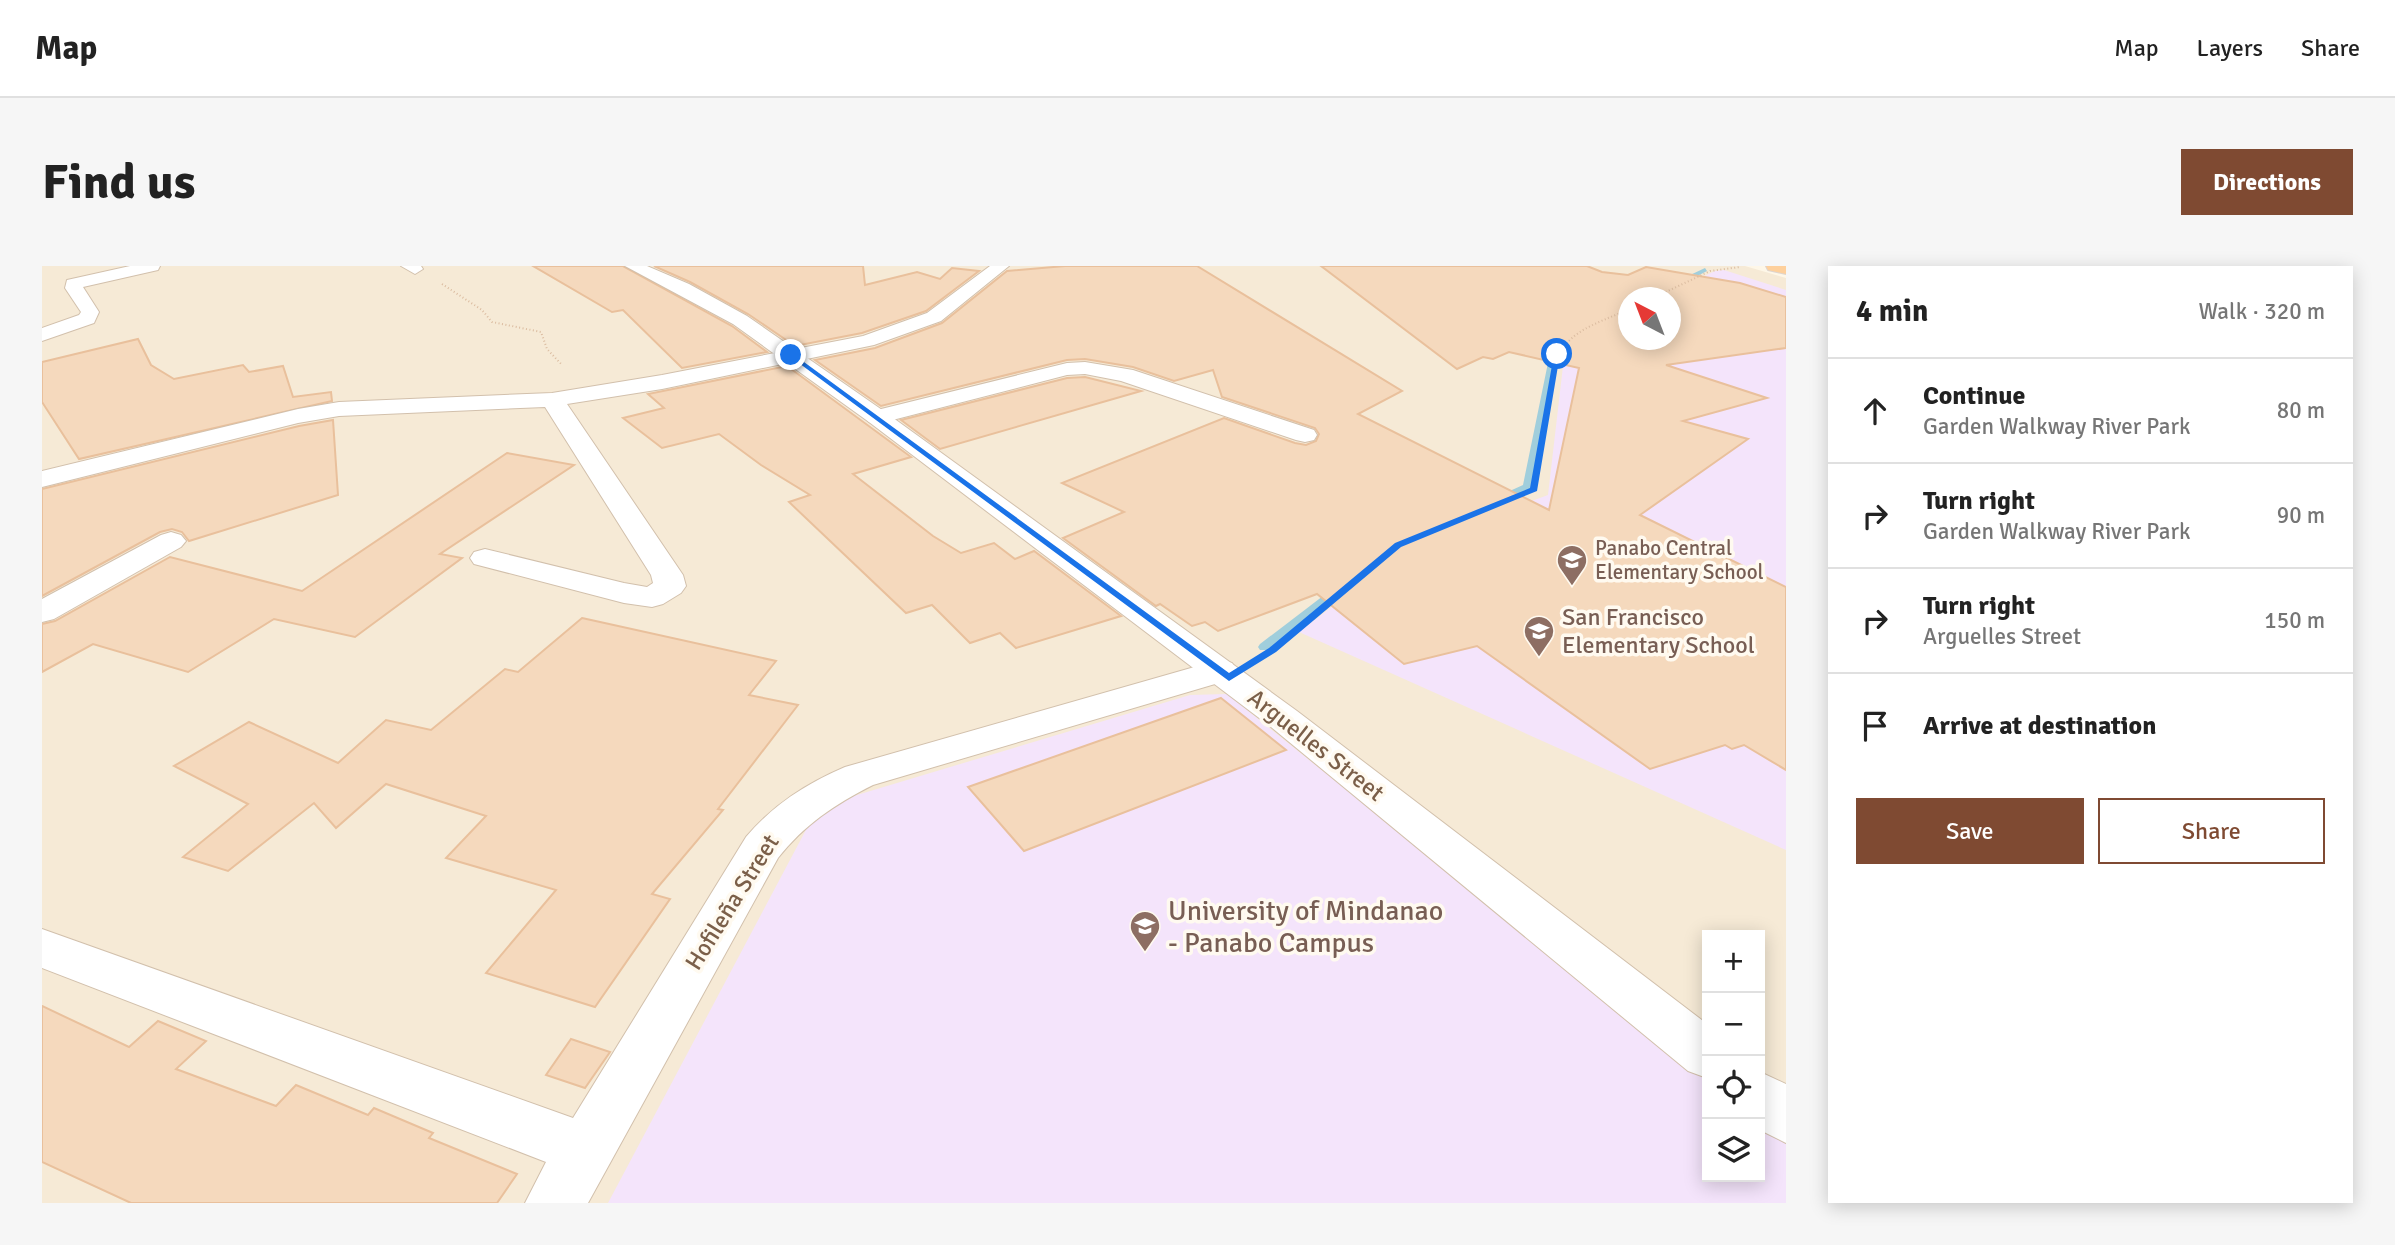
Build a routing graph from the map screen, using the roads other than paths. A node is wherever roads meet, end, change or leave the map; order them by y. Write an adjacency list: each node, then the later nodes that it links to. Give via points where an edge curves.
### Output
1 (152, 266): 6 (street, via 73,284 87,303 87,319)
2 (633, 266): 7 (street, Arguelles Street, via 740,320)
3 (1001, 266): 7 (street, via 917,325 867,341)
4 (1774, 266): 5 (highway)
5 (1786, 269)
6 (42, 335)
7 (791, 355): 8 (street); 9 (street, Arguelles Street)
8 (552, 400): 11 (street, via 325,412); 13 (street, via 670,586 652,597 631,594)
9 (877, 417): 10 (street, via 1086,368 1125,375); 15 (street, Arguelles Street)
10 (1305, 435)
11 (42, 479)
12 (171, 541): 14 (street)
13 (485, 558)
14 (42, 612)
15 (1224, 674): 17 (street, Arguelles Street); 20 (street, Hofileña Street, via 859,776 820,794 782,822 761,848)
16 (42, 948): 20 (street)
17 (1702, 1051)
18 (1765, 1101): 19 (street)
19 (1786, 1117)
20 (585, 1150): 21 (street, Hofileña Street)
21 (555, 1203)

